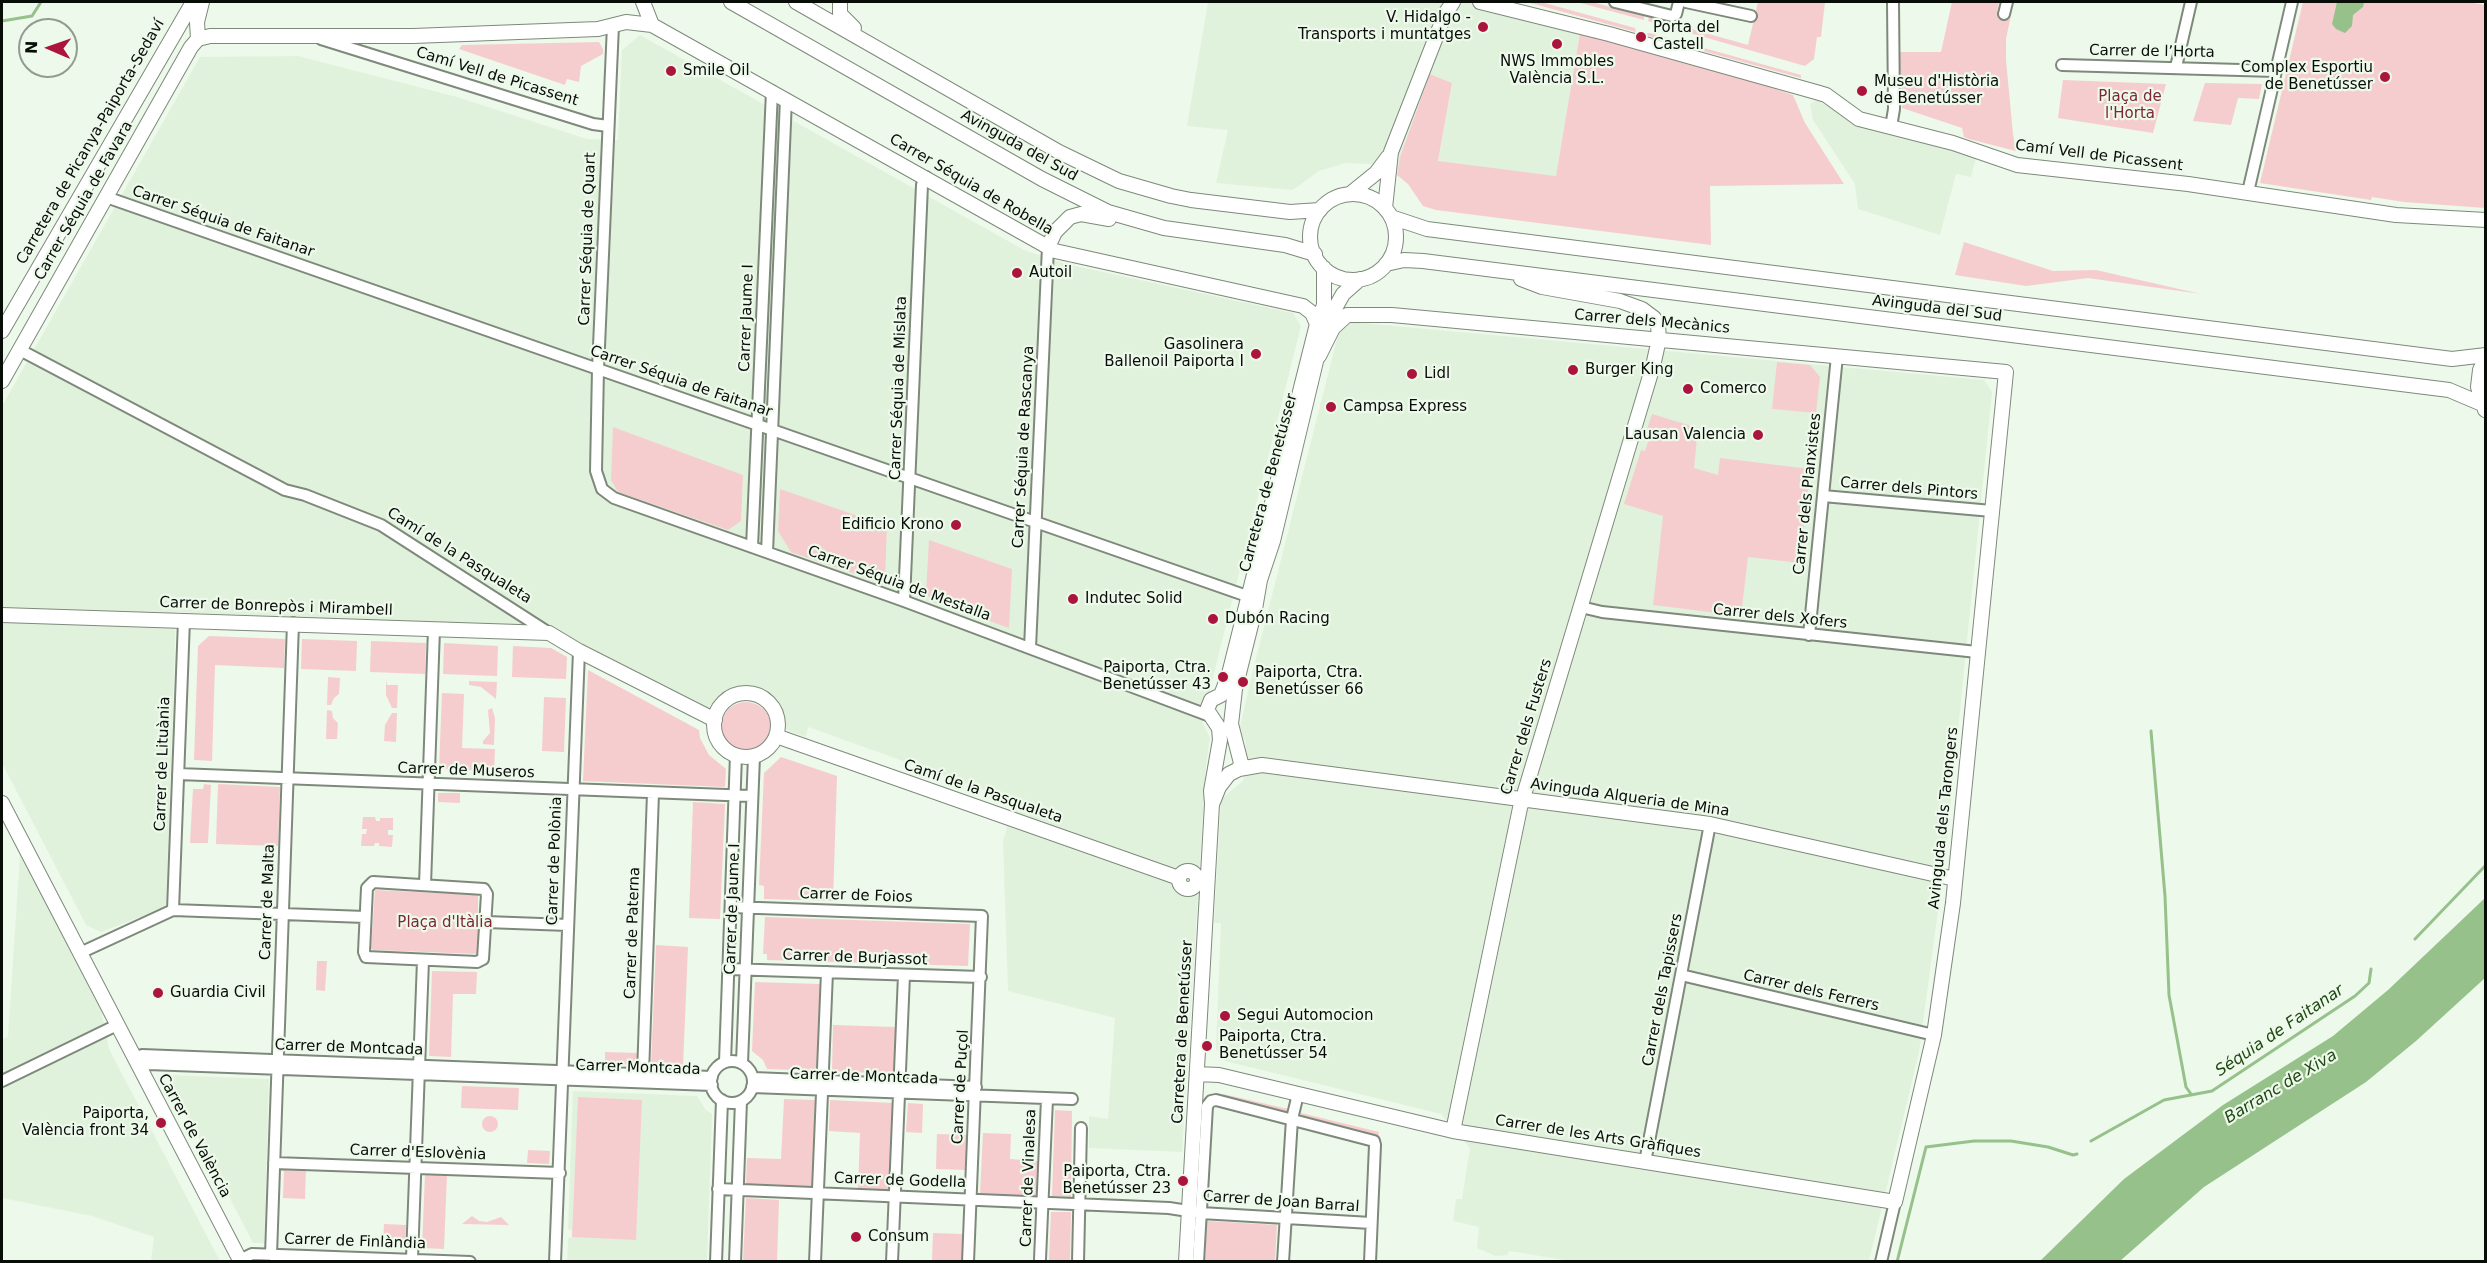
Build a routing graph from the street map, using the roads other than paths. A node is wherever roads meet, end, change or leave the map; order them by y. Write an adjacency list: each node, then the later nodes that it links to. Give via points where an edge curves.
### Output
1 (193, 2): 50 (street, Carretera de Picanya-Paiporta-Sedaví)
2 (202, 2): 23 (street)
3 (642, 2): 19 (street); 20 (street)
4 (731, 2): 41 (street, Avinguda del Sud, via 1042,179 1108,212)
5 (796, 2): 24 (street, Avinguda del Sud)
6 (840, 2): 24 (street, via 843,20)
7 (1453, 2): 16 (street)
8 (1480, 2): 32 (street, Camí Vell de Picassent, via 1619,36 1826,95 1859,119)
9 (1615, 2): 10 (street, via 1670,16 1676,14)
10 (1679, 2)
11 (1686, 2): 18 (street)
12 (1893, 2): 32 (street)
13 (2007, 2): 17 (street)
14 (2191, 2): 27 (street)
15 (2292, 2): 28 (street)
16 (1446, 8): 33 (street)
17 (2004, 14)
18 (1751, 16)
19 (619, 23): 20 (street, Carrer Séquia de Robella); 22 (street, Camí Vell de Picassent, via 598,29); 31 (street, Carrer Séquia de Quart)
20 (652, 25): 29 (street, Carrer Séquia de Robella)
21 (312, 36): 22 (street, Camí Vell de Picassent); 23 (street, Camí Vell de Picassent); 25 (street, Camí Vell de Picassent)
22 (381, 36): 25 (street)
23 (198, 39): 37 (street, Carrer Séquia de Favara)
24 (865, 41): 38 (street, Avinguda del Sud, via 1059,152 1119,181 1191,200 1290,212)
25 (376, 57): 31 (street, Camí Vell de Picassent)
26 (2062, 65): 27 (street, Carrer de l’Horta)
27 (2176, 67): 28 (street, Carrer de l’Horta)
28 (2276, 70): 35 (street)
29 (771, 91): 30 (street, Carrer Séquia de Robella); 61 (street, Carrer Jaume I)
30 (786, 99): 34 (street, Carrer Séquia de Robella); 62 (street, Carrer Jaume I)
31 (608, 126): 57 (street, Carrer Séquia de Quart)
32 (1891, 127): 35 (street, Camí Vell de Picassent, via 2017,165)
33 (1391, 152): 36 (street, via 1376,173); 39 (street)
34 (926, 177): 42 (street, Carrer Séquia de Robella); 63 (street, Carrer Séquia de Mislata, via 922,186)
35 (2248, 192): 40 (street, Camí Vell de Picassent, via 2396,215)
36 (1350, 194): 38 (street, via 1339,196); 39 (street, via 1375,199)
37 (106, 197): 53 (street, Carrer Séquia de Favara); 57 (street, Carrer Séquia de Faitanar)
38 (1320, 210): 43 (street, via 1311,231)
39 (1388, 212): 44 (street, via 1396,241); 55 (street, Avinguda del Sud, via 1426,229 2452,359)
40 (2486, 220)
41 (1142, 223): 42 (street, via 1081,214 1064,221); 43 (street, Avinguda del Sud, via 1285,245)
42 (1047, 247): 49 (street, Carrer Séquia de Robella, via 1303,306); 67 (street, Carrer Séquia de Rascanya)
43 (1315, 254): 45 (street)
44 (1386, 264): 46 (street, Avinguda del Sud, via 1404,260); 47 (street)
45 (1324, 268): 47 (street, via 1341,277); 49 (street, Carretera de Benetússer, via 1325,300)
46 (1502, 271): 48 (street, via 1542,287 1620,301); 60 (street, Avinguda del Sud, via 2449,390)
47 (1360, 279): 56 (street, Carretera de Benetússer, via 1334,308 1324,328)
48 (1648, 313): 51 (street, via 1651,331); 52 (street, via 1658,325)
49 (1317, 324): 70 (street, Carretera de Benetússer)
50 (2, 331)
51 (1644, 338): 52 (street, Carrer dels Mecànics); 56 (street, Carrer dels Mecànics, via 1352,314 1333,328)
52 (1659, 339): 54 (street, Carrer dels Mecànics); 72 (street, Carrer dels Fusters)
53 (20, 350): 59 (street, Carrer Séquia de Favara); 77 (street, Camí de la Pasqualeta, via 285,490 381,525)
54 (1837, 356): 58 (street, Carrer dels Mecànics); 65 (street, Carrer dels Planxistes)
55 (2486, 356): 60 (street, via 2478,379)
56 (1319, 357): 84 (street, Carretera de Benetússer, via 1260,579)
57 (598, 369): 61 (street, Carrer Séquia de Faitanar); 64 (street, Carrer Séquia de Quart, via 596,471)
58 (2006, 372): 66 (street, Avinguda dels Tarongers)
59 (2, 381)
60 (2484, 408)
61 (757, 424): 62 (street, Carrer Séquia de Faitanar); 68 (street, Carrer Jaume I)
62 (772, 430): 63 (street, Carrer Séquia de Faitanar); 69 (street, Carrer Jaume I)
63 (910, 478): 67 (street, Carrer Séquia de Faitanar); 71 (street, Carrer Séquia de Mislata)
64 (602, 489): 68 (street, Carrer Séquia de Mestalla, via 614,498)
65 (1823, 496): 66 (street, Carrer dels Pintors); 78 (street, Carrer dels Planxistes)
66 (1992, 512): 81 (street, Avinguda dels Tarongers)
67 (1035, 522): 70 (street, Carrer Séquia de Faitanar); 79 (street, Carrer Séquia de Rascanya)
68 (752, 547): 69 (street, Carrer Séquia de Mestalla)
69 (767, 552): 71 (street, Carrer Séquia de Mestalla)
70 (1247, 596): 82 (street, Carretera de Benetússer, via 1229,674)
71 (904, 601): 79 (street, Carrer Séquia de Mestalla)
72 (1581, 607): 78 (street, Carrer dels Xofers); 101 (street, Carrer dels Fusters)
73 (2, 615): 74 (street, Carrer de Bonrepòs i Mirambell)
74 (184, 621): 75 (street, Carrer de Bonrepòs i Mirambell); 94 (street, Carrer de Lituània)
75 (293, 623): 76 (street, Carrer de Bonrepòs i Mirambell); 95 (street, Carrer de Malta)
76 (434, 629): 77 (street, Carrer de Bonrepòs i Mirambell); 96 (street)
77 (549, 633): 80 (street, Camí de la Pasqualeta)
78 (1809, 635): 81 (street, Carrer dels Xofers)
79 (1030, 648): 83 (street, Carrer Séquia de Mestalla)
80 (579, 651): 86 (street, Camí de la Pasqualeta); 97 (street, Carrer de Polònia)
81 (1977, 652): 105 (street, Avinguda dels Tarongers)
82 (1216, 697): 83 (street); 84 (street, via 1230,699); 85 (street, Carretera de Benetússer, via 1208,710)
83 (1186, 706): 85 (street, Carrer Séquia de Mestalla)
84 (1232, 706): 89 (street, Carretera de Benetússer, via 1232,733)
85 (1210, 716): 91 (street, Carretera de Benetússer, via 1220,734)
86 (715, 720): 87 (street, via 724,702 733,696 754,694 764,698 777,715); 88 (street, via 719,742)
87 (776, 736): 90 (street, via 763,752); 106 (street, Camí de la Pasqualeta, via 1179,878 1180,886 1186,889)
88 (736, 755): 90 (street); 99 (street, Carrer de Jaume I)
89 (1240, 755): 92 (street, Avinguda Alqueria de Mina); 93 (street, Carretera de Benetússer)
90 (754, 756): 100 (street, Carrer de Jaume I)
91 (1216, 763): 93 (street, via 1219,769); 103 (street, Carretera de Benetússer)
92 (1262, 765): 93 (street, Avinguda Alqueria de Mina); 101 (street, Avinguda Alqueria de Mina)
93 (1234, 772): 103 (street, Carretera de Benetússer, via 1219,787)
94 (178, 774): 95 (street, Carrer de Museros); 110 (street, Carrer de Lituània)
95 (287, 779): 96 (street, Carrer de Museros); 111 (street, Carrer de Malta)
96 (429, 784): 97 (street, Carrer de Museros); 107 (street)
97 (573, 790): 98 (street, Carrer de Museros); 115 (street, Carrer de Polònia)
98 (653, 793): 99 (street, Carrer de Museros); 132 (street, Carrer de Paterna)
99 (735, 796): 100 (street, Carrer de Museros); 108 (street, Carrer de Jaume I)
100 (752, 796): 109 (street, Carrer de Jaume I)
101 (1522, 799): 104 (street, Avinguda Alqueria de Mina); 147 (street, Carrer dels Fusters)
102 (2, 803): 116 (street, Carrer de València)
103 (1212, 804): 106 (street, Carretera de Benetússer)
104 (1710, 824): 105 (street, Avinguda Alqueria de Mina); 122 (street, Carrer dels Tapissers)
105 (1955, 879): 125 (street, Avinguda dels Tarongers)
106 (1202, 882): 130 (street, Carretera de Benetússer)
107 (425, 885): 113 (street, via 370,883); 114 (street, via 484,889)
108 (730, 907): 109 (street, Carrer de Foios); 118 (street, Carrer de Jaume I)
109 (748, 907): 112 (street, Carrer de Foios); 119 (street, Carrer de Jaume I)
110 (172, 910): 111 (street); 116 (street)
111 (283, 915): 113 (street); 129 (street, Carrer de Malta)
112 (980, 915): 123 (street, Carrer de Puçol)
113 (365, 917): 117 (street, via 366,957)
114 (486, 922): 115 (street); 117 (street, via 482,961)
115 (568, 926): 133 (street, Carrer de Polònia)
116 (80, 953): 124 (street, Carrer de València)
117 (423, 960): 131 (street)
118 (728, 969): 119 (street, Carrer de Burjassot); 126 (street, Carrer de Jaume I)
119 (746, 969): 120 (street, Carrer de Burjassot); 128 (street, Carrer de Jaume I)
120 (827, 972): 121 (street, Carrer de Burjassot); 137 (street)
121 (904, 975): 123 (street, Carrer de Burjassot); 138 (street)
122 (1681, 975): 125 (street, Carrer dels Ferrers); 148 (street, Carrer dels Tapissers)
123 (981, 977): 139 (street, Carrer de Puçol)
124 (117, 1025): 127 (street, Carrer de València); 134 (street)
125 (1934, 1035): 158 (street, Avinguda dels Tarongers)
126 (725, 1062): 128 (street); 135 (street)
127 (137, 1063): 129 (street, Carrer de Montcada); 166 (street, Carrer de València)
128 (742, 1064): 136 (street, via 747,1067)
129 (278, 1065): 131 (street, Carrer de Montcada); 149 (street, Carrer de Malta)
130 (1197, 1068): 140 (street, Carrer de les Arts Gràfiques); 160 (street, Carretera de Benetússer)
131 (419, 1070): 133 (street, Carrer de Montcada); 150 (street)
132 (643, 1074): 133 (street, Carrer Montcada); 135 (street, Carrer Montcada)
133 (563, 1076): 135 (street, Carrer Montcada); 151 (street, Carrer de Polònia)
134 (2, 1081)
135 (712, 1081): 142 (street)
136 (752, 1083): 137 (street, Carrer de Montcada); 144 (street, via 750,1093)
137 (822, 1086): 138 (street, Carrer de Montcada); 154 (street)
138 (900, 1089): 139 (street, Carrer de Montcada); 155 (street)
139 (976, 1092): 141 (street, Carrer de Montcada); 156 (street, Carrer de Puçol)
140 (1298, 1094): 145 (street); 147 (street, Carrer de les Arts Gràfiques)
141 (1047, 1099): 143 (street); 157 (street, Carrer de Vinalesa)
142 (722, 1100): 144 (street); 152 (street)
143 (1072, 1100)
144 (741, 1101): 153 (street)
145 (1292, 1119): 160 (street, Carretera de Benetússer, via 1211,1101 1207,1106); 161 (street); 162 (street, via 1374,1141)
146 (1082, 1128): 159 (street)
147 (1453, 1131): 148 (street, Carrer de les Arts Gràfiques)
148 (1645, 1162): 158 (street, Carrer de les Arts Gràfiques)
149 (274, 1163): 150 (street, Carrer d'Eslovènia); 163 (street, Carrer de Malta)
150 (415, 1168): 151 (street, Carrer d'Eslovènia); 164 (street)
151 (560, 1173): 168 (street, Carrer de Polònia)
152 (718, 1189): 153 (street, Carrer de Godella); 169 (street)
153 (738, 1190): 154 (street, Carrer de Godella); 170 (street)
154 (818, 1193): 155 (street, Carrer de Godella); 171 (street)
155 (895, 1196): 156 (street, Carrer de Godella); 172 (street)
156 (971, 1199): 157 (street, Carrer de Godella); 173 (street, Carrer de Puçol)
157 (1042, 1202): 159 (street, Carrer de Godella); 165 (street, Carrer de Vinalesa)
158 (1895, 1202): 179 (street, Avinguda dels Tarongers)
159 (1081, 1204): 160 (street, Carrer de Joan Barral); 174 (street)
160 (1195, 1212): 161 (street, Carrer de Joan Barral); 175 (street, Carretera de Benetússer); 176 (street, Carretera de Benetússer)
161 (1286, 1218): 162 (street, Carrer de Joan Barral); 177 (street)
162 (1371, 1223): 178 (street)
163 (271, 1255): 164 (street, Carrer de Finlàndia); 166 (street, Carrer de Finlàndia, via 249,1255)
164 (412, 1259): 167 (street, Carrer de Finlàndia)
165 (1040, 1259)
166 (241, 1261)
167 (470, 1262)
168 (555, 1262)
169 (716, 1262)
170 (735, 1262)
171 (815, 1262)
172 (892, 1262)
173 (968, 1262)
174 (1078, 1262)
175 (1186, 1262)
176 (1198, 1262)
177 (1283, 1262)
178 (1370, 1262)
179 (1881, 1262)

